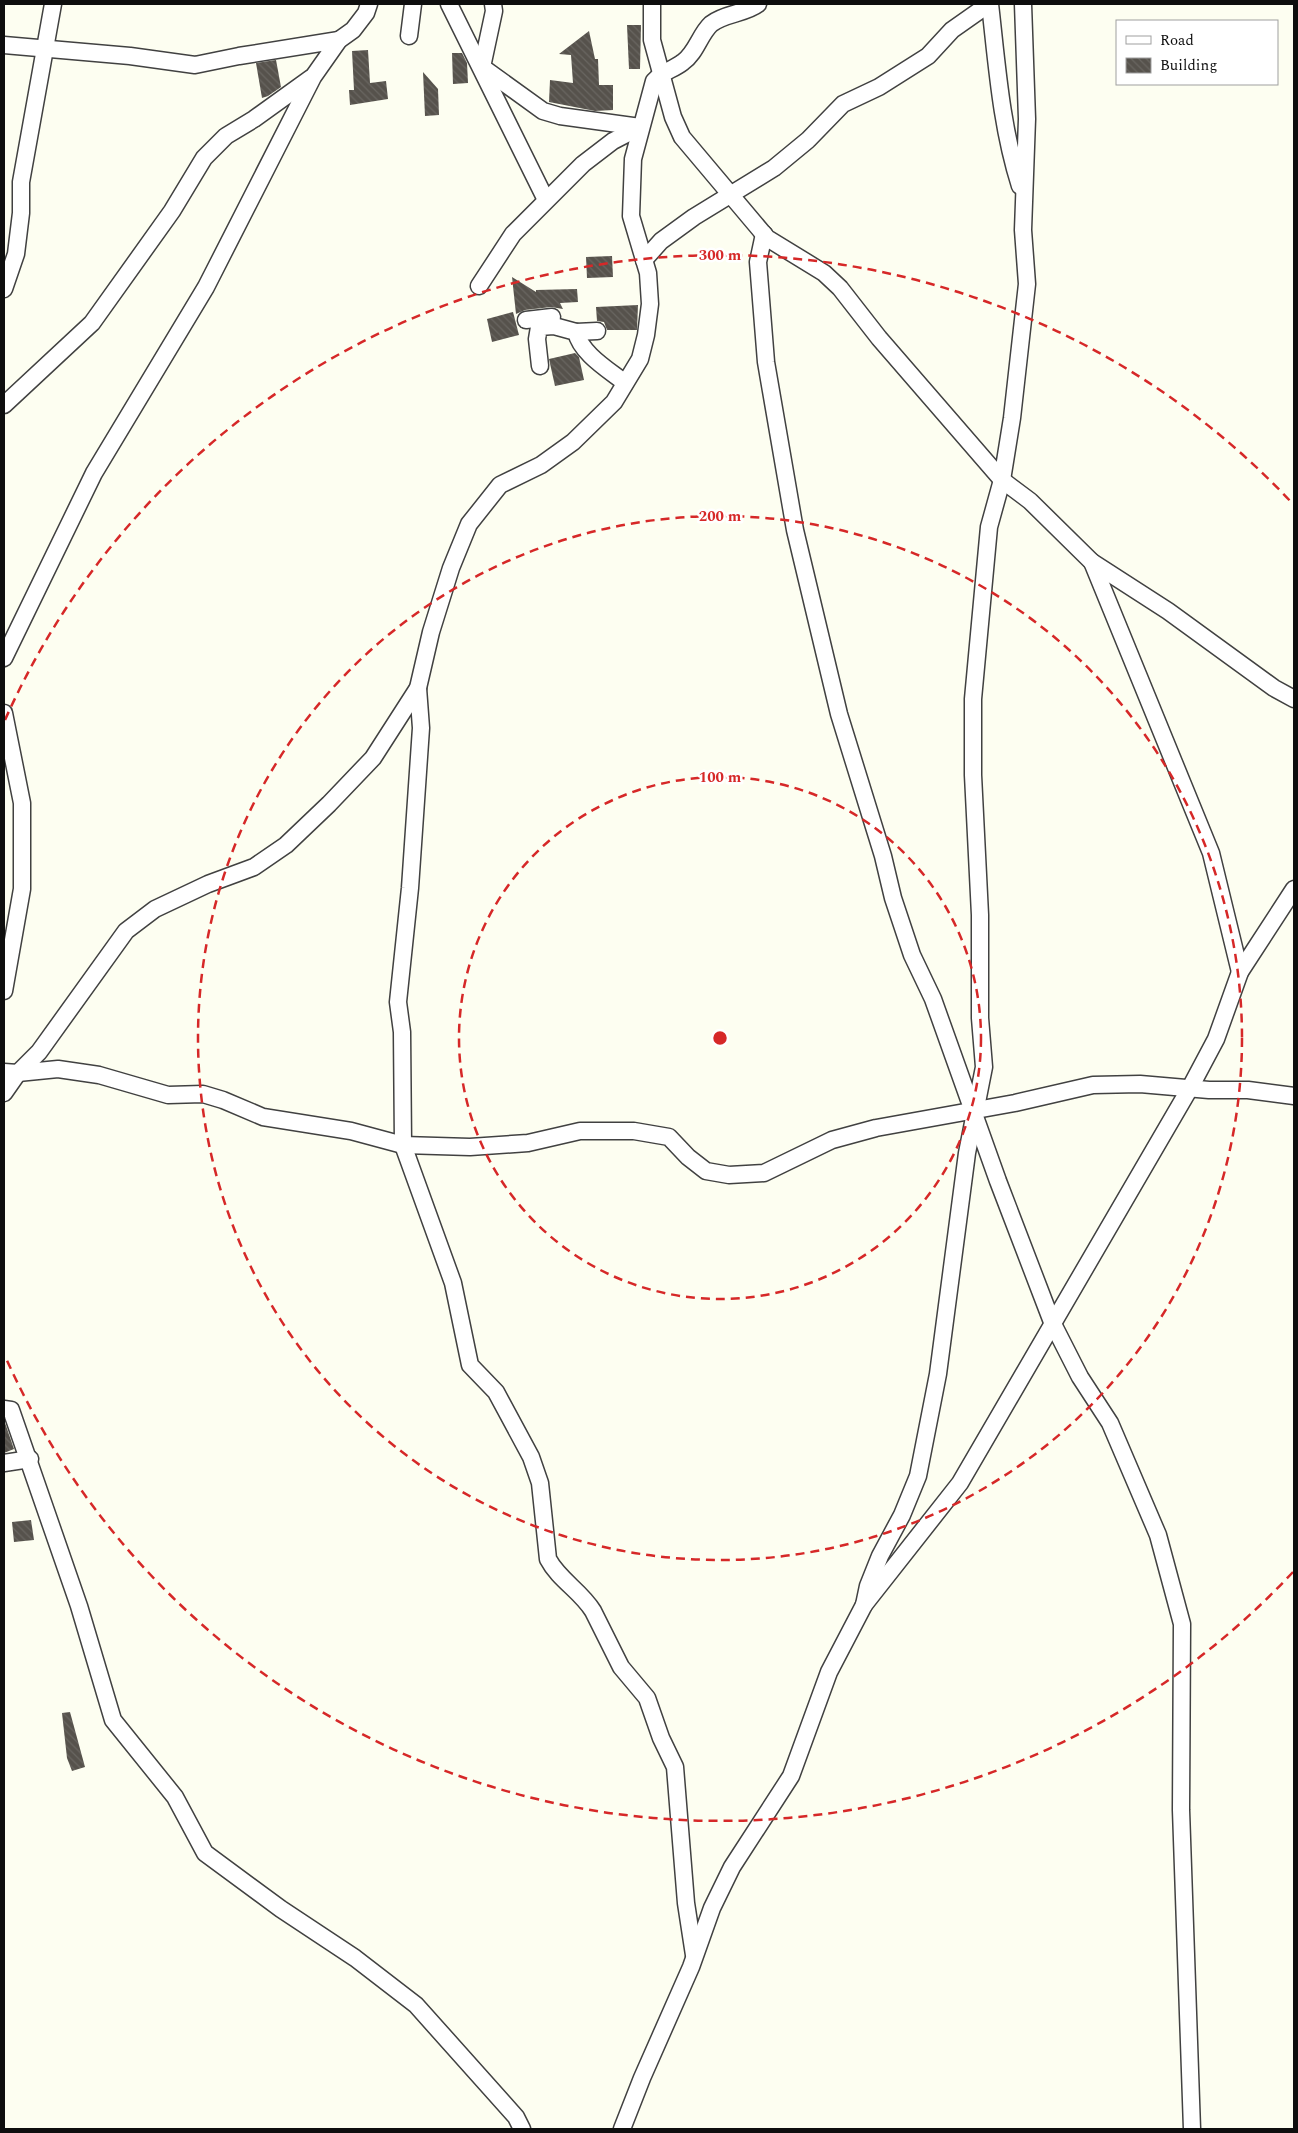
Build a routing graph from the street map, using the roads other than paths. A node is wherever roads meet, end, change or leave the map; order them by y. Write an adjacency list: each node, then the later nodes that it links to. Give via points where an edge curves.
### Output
1 (53, 4): 13 (street)
2 (369, 4): 11 (street, via 353,30)
3 (413, 4): 10 (street)
4 (449, 4): 14 (street)
5 (493, 4): 14 (street)
6 (652, 4): 15 (street, via 652,40)
7 (758, 4): 15 (street, via 710,25 684,62)
8 (989, 4): 18 (street, via 952,30 928,56 880,87 843,104 801,146); 19 (street, via 1002,116)
9 (1024, 4): 19 (street, via 1027,119)
10 (409, 36)
11 (339, 40): 13 (street, via 195,65); 16 (street)
12 (4, 45): 13 (street)
13 (46, 50): 24 (street, via 20,182 21,213 16,254)
14 (482, 67): 17 (street, via 543,111); 20 (street)
15 (661, 73): 17 (street, via 654,81); 18 (street, via 682,137)
16 (313, 77): 30 (street, via 226,136 204,158 172,211 92,323); 33 (street, via 206,287 94,474)
17 (640, 127): 20 (street, via 613,141 583,164); 22 (street, via 633,159 631,216)
18 (732, 195): 21 (street); 22 (street, via 661,241)
19 (1024, 198): 31 (street, via 1027,284)
20 (546, 200): 23 (street, via 513,234)
21 (764, 234): 31 (street, via 824,273 840,288); 45 (street, via 758,262 766,362 795,530 837,705 884,856 893,898 912,955 933,999)
22 (644, 260): 29 (street, via 650,304 646,336 640,359)
23 (479, 286)
24 (4, 289)
25 (526, 320): 26 (street, via 559,318)
26 (571, 330): 27 (street); 28 (street, via 539,327); 29 (street, via 594,357)
27 (597, 331)
28 (540, 366)
29 (625, 383): 34 (street, via 614,402 573,442 541,465 500,485 469,524 445,586)
30 (4, 405)
31 (1002, 480): 32 (street, via 1030,501); 45 (street, via 989,527 973,700 980,1018 984,1067)
32 (1092, 562): 35 (street); 38 (street, via 1211,854)
33 (4, 658)
34 (418, 688): 41 (street, via 373,758 286,845 254,867 155,909 126,931 39,1052); 46 (street, via 421,728 398,1002 402,1032)
35 (1294, 700)
36 (4, 713): 39 (street, via 22,803 22,889)
37 (1294, 889): 38 (street)
38 (1240, 972): 42 (street, via 1216,1039)
39 (4, 991)
40 (4, 1060): 41 (street)
41 (11, 1072): 43 (street); 46 (street, via 58,1068 99,1075 168,1095 203,1094 263,1117 351,1130)
42 (1190, 1088): 44 (street); 45 (street, via 1093,1085); 47 (street)
43 (4, 1094)
44 (1294, 1096)
45 (974, 1110): 46 (street, via 876,1128 832,1140 764,1172 729,1175 706,1171 669,1137 634,1131 580,1131 528,1143 470,1147); 47 (street); 51 (street, via 938,1374 918,1476 880,1556)
46 (403, 1145): 52 (street, via 452,1282 470,1365 496,1392 531,1457 540,1483 548,1559 553,1569 588,1603 620,1667 647,1698 672,1759)
47 (1052, 1322): 51 (street, via 960,1483); 55 (street, via 1080,1377 1110,1423 1139,1489 1158,1535 1182,1624 1182,1810)
48 (4, 1409): 49 (street, via 11,1410)
49 (30, 1459): 50 (street); 53 (street, via 113,1720 175,1797 205,1853 416,2005 516,2117)
50 (4, 1463)
51 (864, 1605): 52 (street, via 829,1672 791,1776 732,1868)
52 (694, 1955): 54 (street)
53 (522, 2129)
54 (622, 2129)
55 (1192, 2129)

